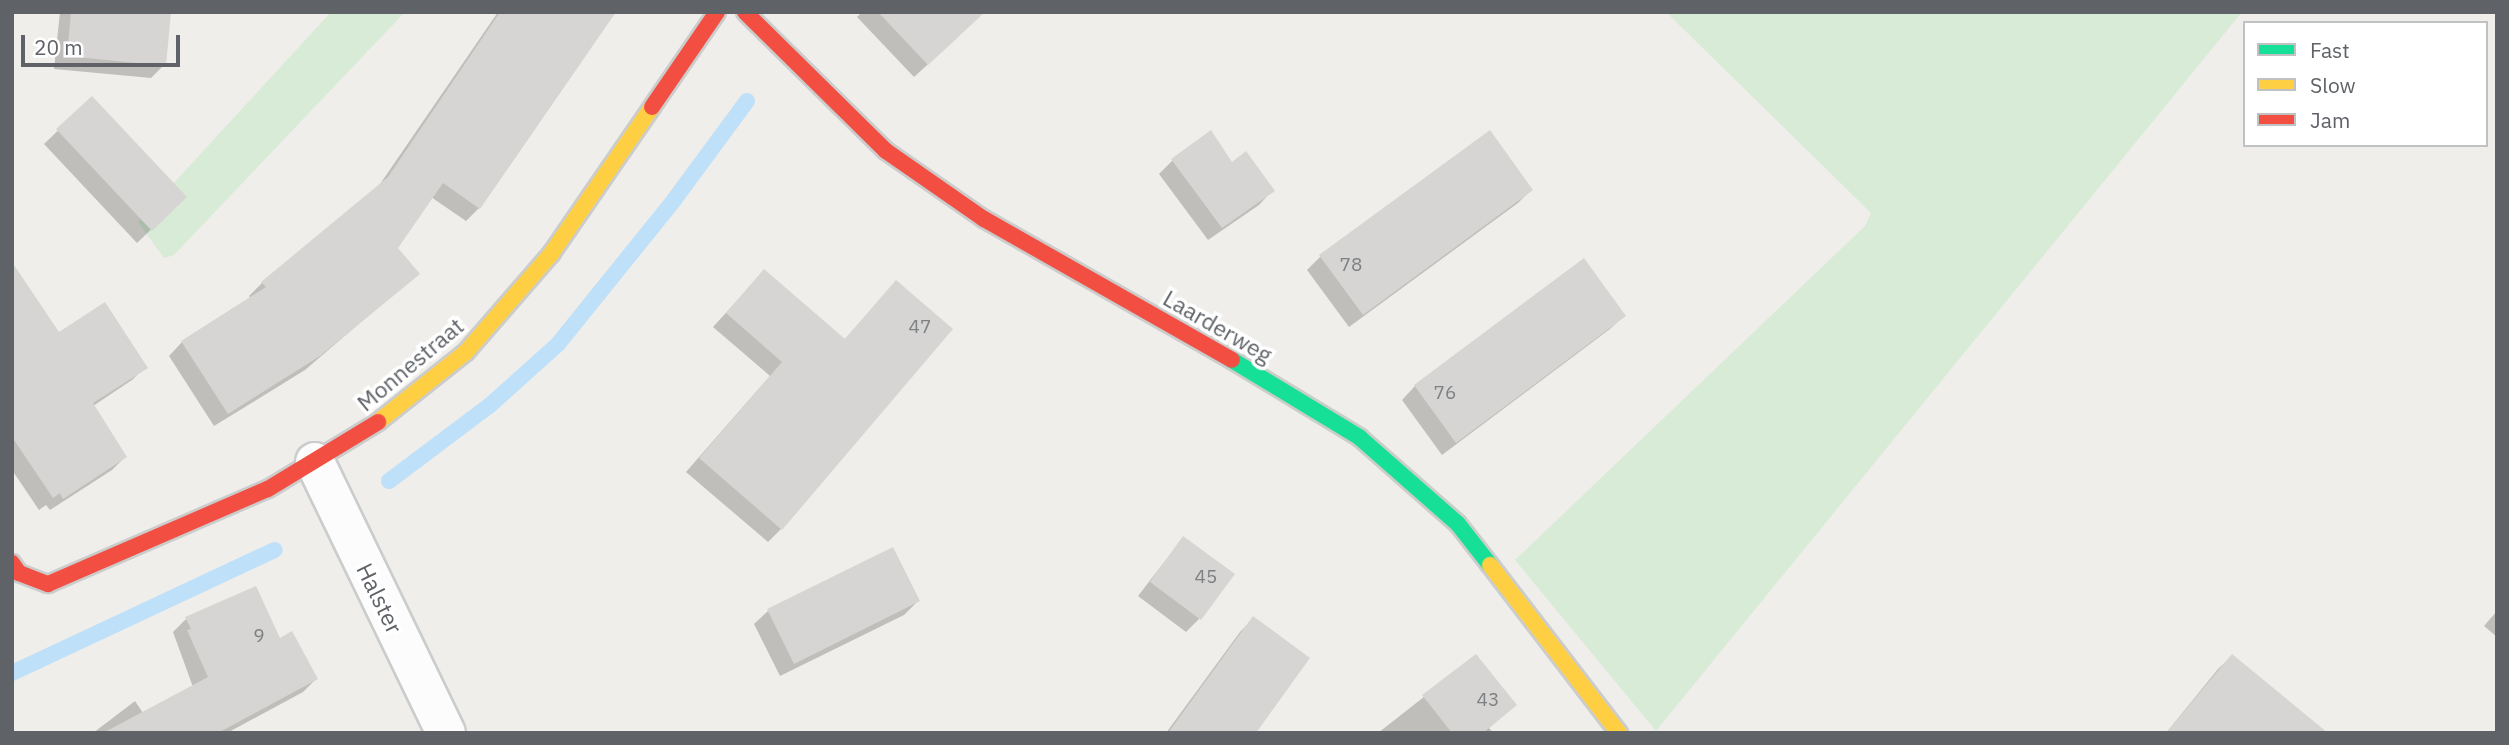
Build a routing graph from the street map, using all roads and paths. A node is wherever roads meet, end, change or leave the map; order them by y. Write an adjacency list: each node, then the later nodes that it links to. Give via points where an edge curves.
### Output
1 (717, 12): 3 (street, Monnestraat, via 551,254 466,352 366,432)
2 (745, 12): 6 (street, Laarderweg, via 886,151 984,219 1258,374 1359,437 1458,524)
3 (315, 462): 4 (street, Monnestraat, via 268,489 48,584 19,572); 5 (street, Halster)
4 (12, 563)
5 (438, 730)
6 (1619, 733)

